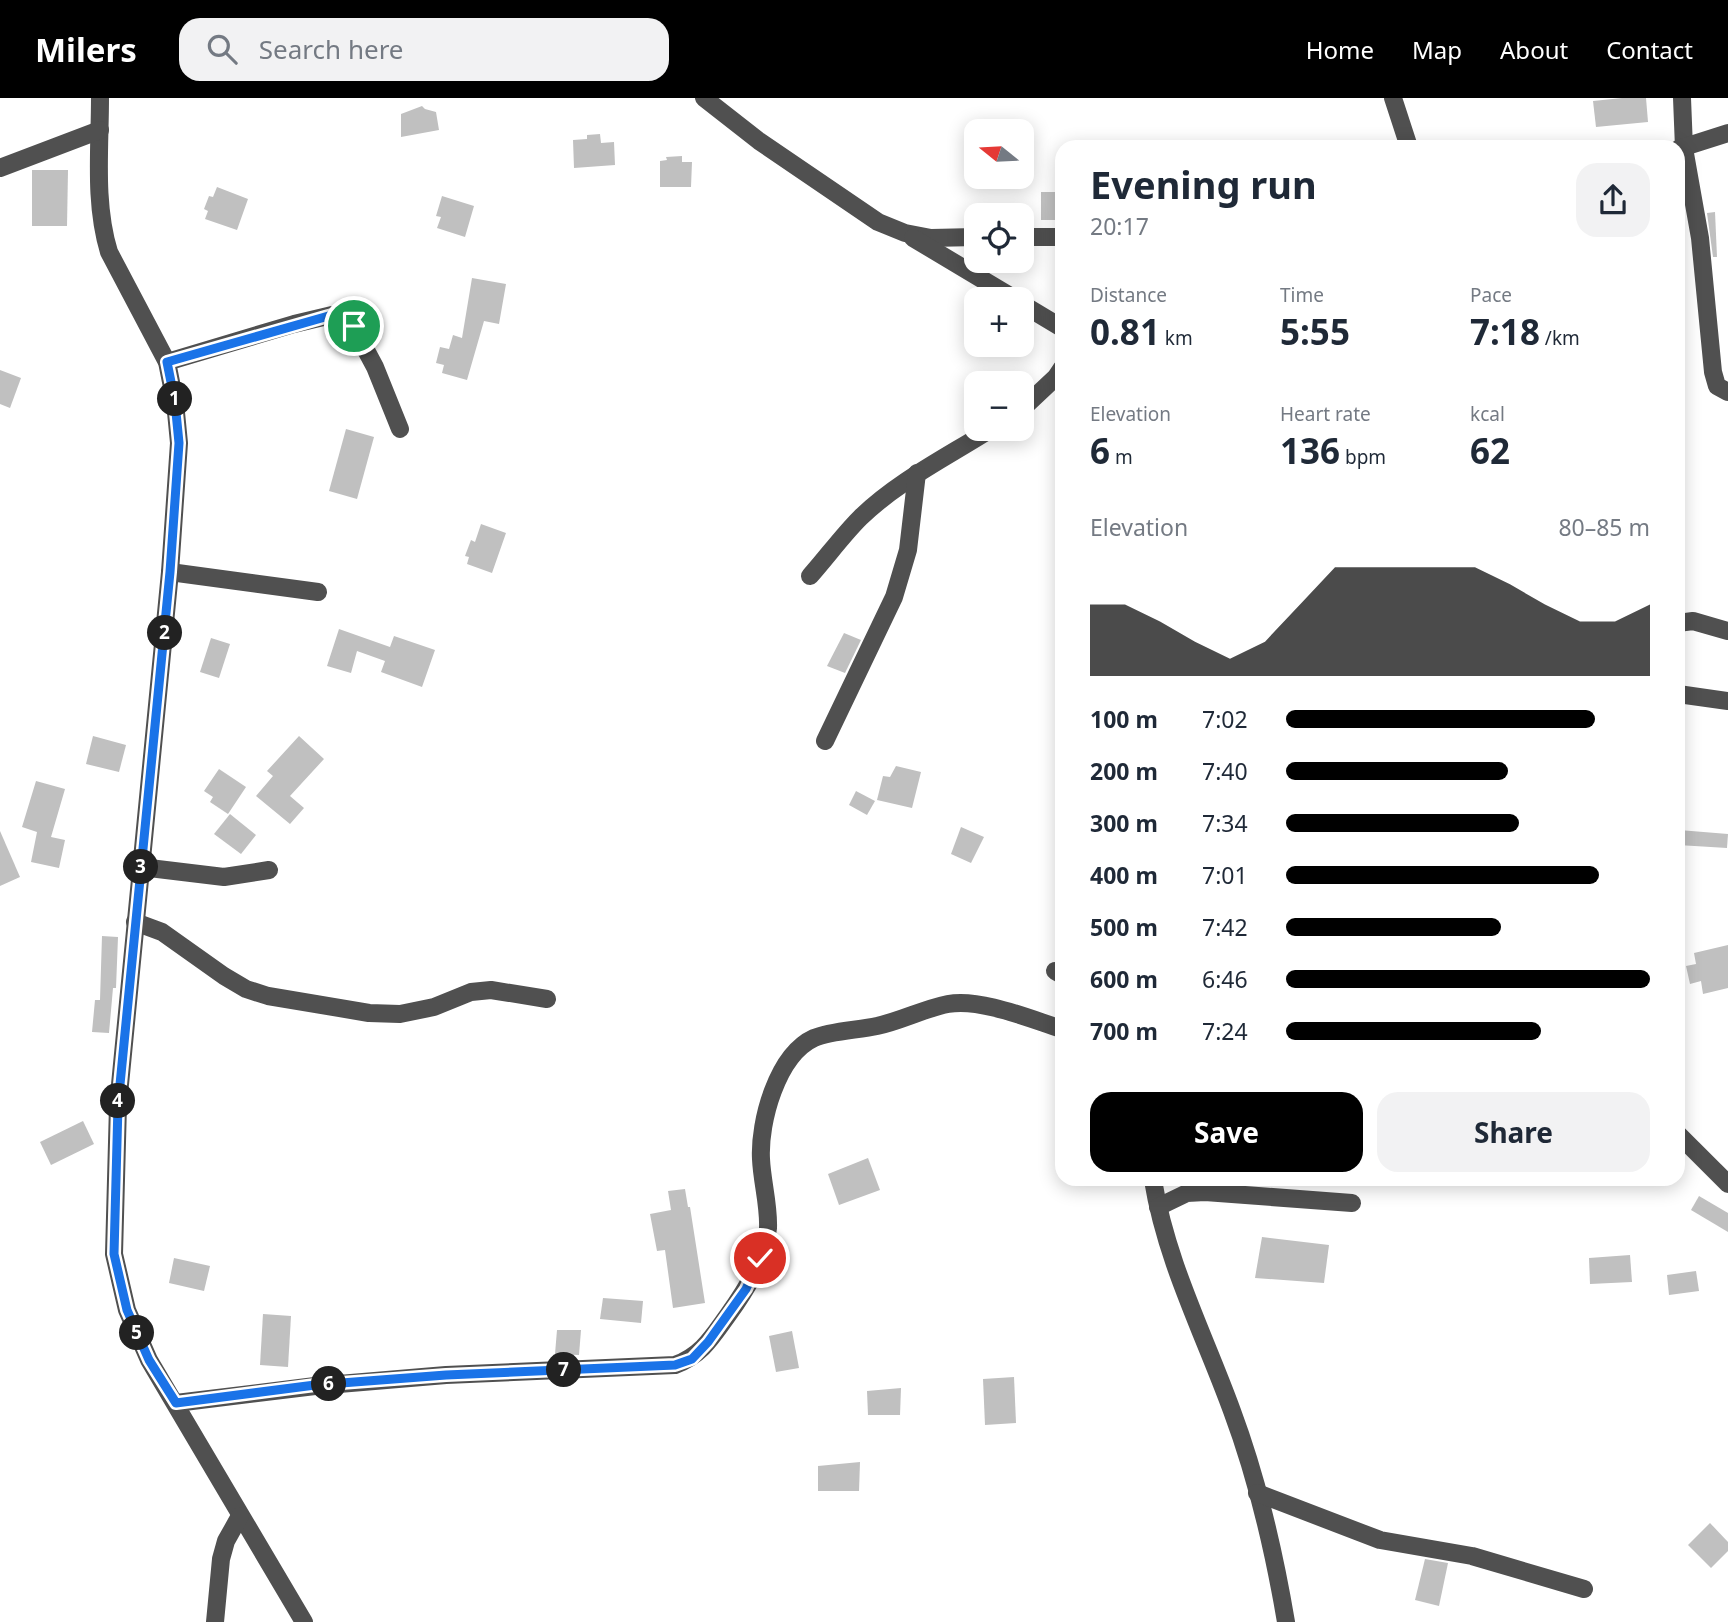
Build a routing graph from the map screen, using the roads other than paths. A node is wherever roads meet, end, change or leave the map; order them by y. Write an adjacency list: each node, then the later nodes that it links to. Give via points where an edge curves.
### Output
1 (100, 98): 5 (street)
2 (704, 98): 12 (street, via 878,222)
3 (1394, 98): 7 (street)
4 (1682, 98): 8 (street)
5 (100, 130): 11 (street); 19 (street, via 103,233)
6 (1728, 134): 9 (street)
7 (1407, 140)
8 (1681, 140)
9 (1685, 147)
10 (1685, 167): 21 (street, via 1700,238 1713,372 1717,386)
11 (0, 169)
12 (905, 233): 13 (street); 16 (street)
13 (964, 237)
14 (1034, 237): 15 (street)
15 (1055, 237)
16 (995, 287)
17 (1034, 311): 18 (street)
18 (1055, 324)
19 (167, 362): 23 (street, via 294,324 332,315 343,317 354,326 375,367); 26 (street, via 179,443)
20 (1055, 378): 22 (street)
21 (1728, 392)
22 (1034, 398)
23 (400, 429)
24 (971, 441): 25 (street)
25 (917, 473): 27 (street, via 860,518); 33 (street, via 908,550 897,587)
26 (170, 572): 28 (street); 34 (street)
27 (810, 576)
28 (318, 592)
29 (1685, 622): 30 (street)
30 (1728, 631)
31 (1685, 695): 32 (street)
32 (1728, 701)
33 (825, 741)
34 (141, 867): 35 (street, via 224,877); 36 (street)
35 (269, 870)
36 (135, 922): 37 (street, via 162,932 246,989 268,996 400,1014 471,992 491,990); 44 (street, via 118,1105 114,1254 127,1310 149,1360)
37 (547, 999)
38 (1055, 1027): 44 (street, via 974,1004 952,1003 882,1025 815,1037 798,1049 780,1073 764,1123 761,1157 768,1229 760,1258 746,1289 692,1359 675,1365 315,1385)
39 (1685, 1141): 40 (street)
40 (1728, 1184)
41 (1154, 1186): 43 (street)
42 (1352, 1203): 43 (street, via 1187,1193)
43 (1158, 1207): 45 (street, via 1170,1256 1233,1413)
44 (176, 1403): 46 (street)
45 (1257, 1493): 47 (street, via 1380,1541 1472,1556); 50 (street)
46 (240, 1516): 48 (street, via 221,1559); 49 (street)
47 (1584, 1589)
48 (215, 1622)
49 (304, 1622)
50 (1286, 1622)

